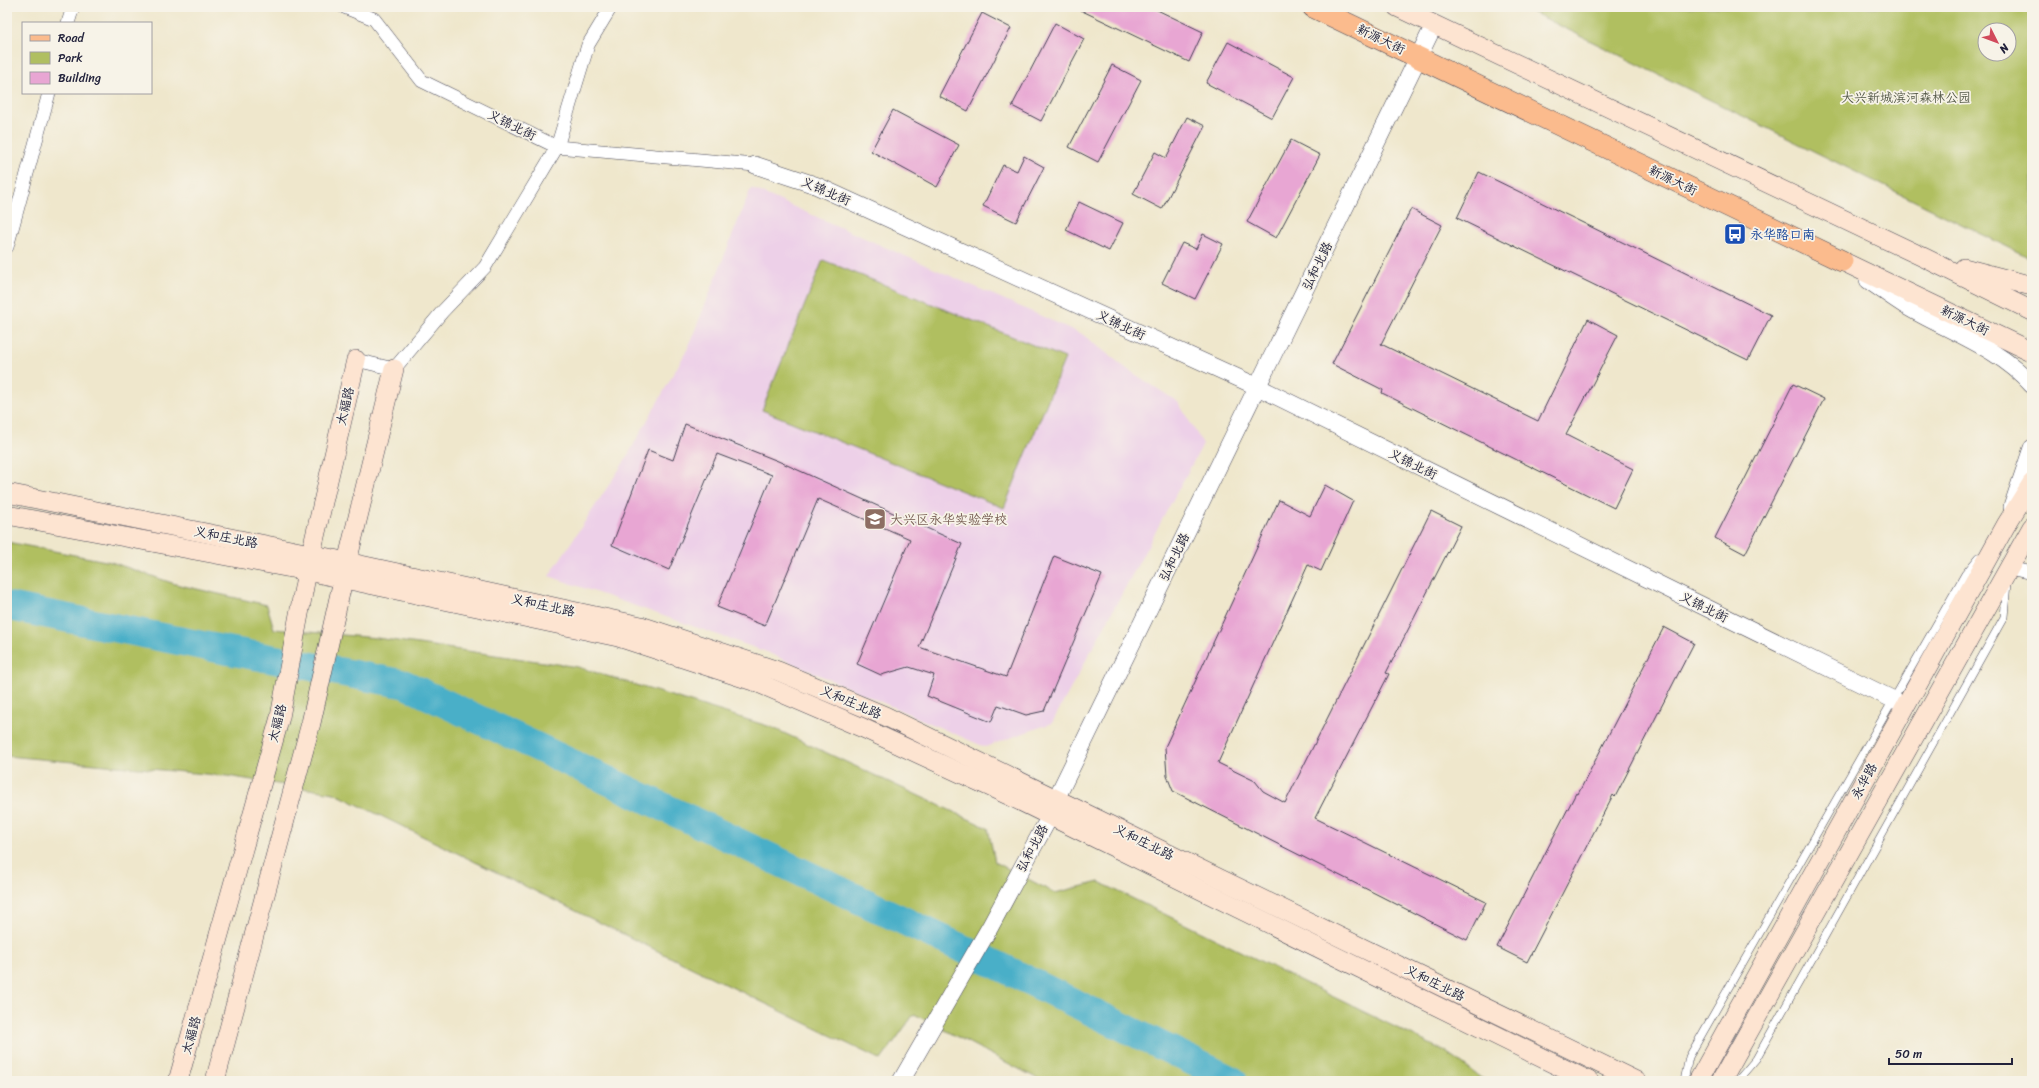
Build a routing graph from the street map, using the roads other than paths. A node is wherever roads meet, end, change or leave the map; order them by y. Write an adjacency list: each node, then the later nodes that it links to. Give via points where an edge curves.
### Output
1 (73, 7): 6 (street)
2 (344, 7): 10 (street, 义锦北街, via 374,19 422,81)
3 (611, 7): 10 (street, via 588,45)
4 (1313, 7): 8 (main road, 新源大街)
5 (1397, 7): 7 (main road)
6 (68, 22)
7 (1434, 25): 8 (street, 弘和北路); 13 (main road)
8 (1419, 58): 14 (main road, 新源大街); 21 (street, 弘和北路)
9 (49, 94): 12 (street)
10 (557, 147): 11 (street, 义锦北街); 19 (street, via 485,267 442,312)
11 (755, 164): 21 (street, 义锦北街, via 815,185)
12 (7, 247)
13 (1925, 258): 15 (main road); 16 (main road)
14 (1842, 261): 17 (main road, 新源大街); 20 (street, via 1905,306 1987,350 2013,367)
15 (2032, 286)
16 (2032, 310)
17 (2032, 352)
18 (356, 360): 19 (street); 29 (main road, 太福路)
19 (394, 369): 31 (main road)
20 (2032, 385)
21 (1258, 387): 33 (street, 义锦北街); 34 (street, 弘和北路)
22 (2032, 448): 26 (street)
23 (2032, 483): 26 (main road, 永华路)
24 (7, 493): 29 (main road, 义和庄北路)
25 (7, 515): 29 (main road, 义和庄北路)
26 (2006, 525): 33 (lane, via 1965,574); 41 (main road, 永华路)
27 (2032, 527): 30 (main road, 永华路)
28 (2032, 542): 30 (main road)
29 (309, 562): 31 (main road, 义和庄北路); 35 (main road, 太福路, via 280,717)
30 (2009, 568): 32 (street); 42 (main road, 永华路); 43 (lane, via 2004,617 1756,1059)
31 (345, 570): 34 (main road, 义和庄北路, via 641,626 778,671 885,716); 36 (main road, via 311,723)
32 (2032, 573)
33 (1894, 700): 40 (lane, via 1689,1057)
34 (1053, 808): 37 (street, 弘和北路, via 990,927); 38 (main road, 义和庄北路); 39 (main road, 义和庄北路)
35 (178, 1081)
36 (215, 1081)
37 (901, 1081)
38 (1588, 1081)
39 (1636, 1081)
40 (1684, 1081)
41 (1698, 1081)
42 (1721, 1081)
43 (1737, 1081)

